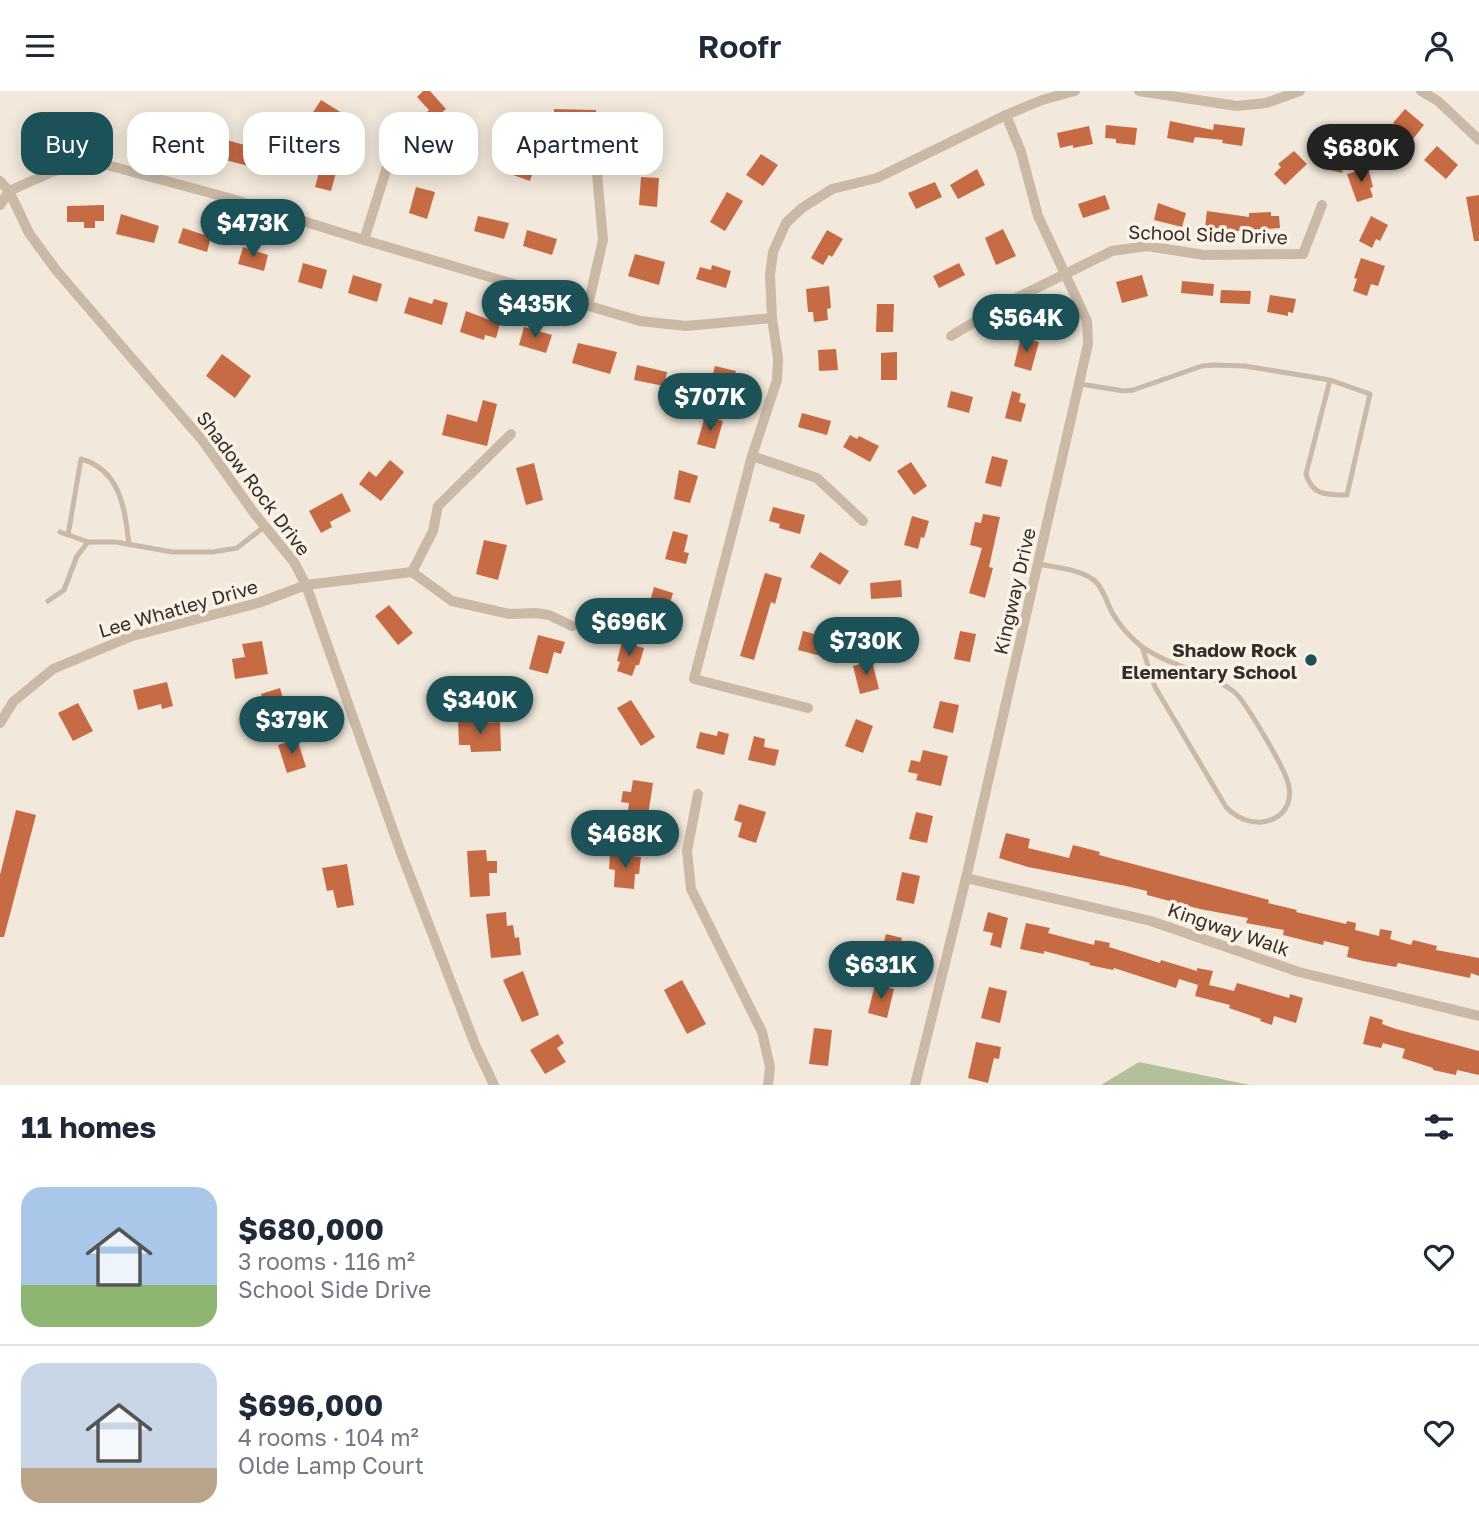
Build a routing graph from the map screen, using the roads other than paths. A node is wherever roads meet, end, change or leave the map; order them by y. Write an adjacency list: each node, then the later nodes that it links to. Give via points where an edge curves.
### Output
1 (1075, 91): 5 (street)
2 (1139, 91): 3 (street, via 1237,106 1266,103)
3 (1300, 91)
4 (1421, 91): 6 (street)
5 (1006, 115): 14 (street, Kingway Drive, via 1035,209); 16 (street, via 877,178 832,189 802,208 786,223 773,252)
6 (1479, 140)
7 (384, 175): 13 (street)
8 (597, 175): 15 (street, via 603,240)
9 (0, 181): 10 (street, Shadow Rock Drive)
10 (9, 191): 11 (street); 13 (street, via 68,166 107,165); 23 (street, Shadow Rock Drive, via 29,233 56,270 203,441)
11 (0, 205)
12 (1322, 205): 14 (street, School Side Drive, via 1303,254 1204,255 1136,247 1112,250)
13 (363, 240): 15 (street)
14 (1065, 272): 17 (street); 19 (street, Kingway Drive, via 1088,330)
15 (587, 305): 16 (street, via 640,321 687,326)
16 (772, 318): 21 (street, via 777,380)
17 (951, 336)
18 (1331, 380): 18 (lane, via 1370,394 1347,495 1324,495 1308,482); 19 (lane, via 1213,365 1133,390)
19 (1080, 384): 28 (street, Kingway Drive)
20 (511, 434): 29 (street, via 438,506 433,531)
21 (752, 456): 22 (street, via 817,478); 34 (street, via 694,680)
22 (863, 521)
23 (265, 526): 27 (lane, via 237,548 214,552); 30 (street, Shadow Rock Drive)
24 (60, 532): 25 (lane)
25 (68, 535): 26 (lane); 27 (lane, via 81,459 96,463 114,484 125,507)
26 (88, 542): 27 (lane); 31 (lane, via 64,590)
27 (129, 545)
28 (1039, 564): 33 (lane, via 1094,580 1119,623); 37 (street, Kingway Drive)
29 (412, 572): 30 (street, Lee Whatley Drive); 32 (street, via 452,601 510,614 550,615)
30 (306, 585): 35 (street, Lee Whatley Drive, via 83,655 34,682); 39 (street, Shadow Rock Drive, via 400,850)
31 (48, 601)
32 (572, 626)
33 (1142, 647): 33 (lane, via 1155,687 1226,807 1239,819 1254,823 1283,813 1289,795 1286,776 1242,699)
34 (808, 708)
35 (0, 723)
36 (698, 794): 40 (street, via 687,852 691,888 762,1032 770,1067)
37 (966, 878): 38 (street, Kingway Walk, via 1150,921 1299,972); 41 (street, Kingway Drive)
38 (1479, 1016)
39 (494, 1085)
40 (768, 1085)
41 (915, 1085)

